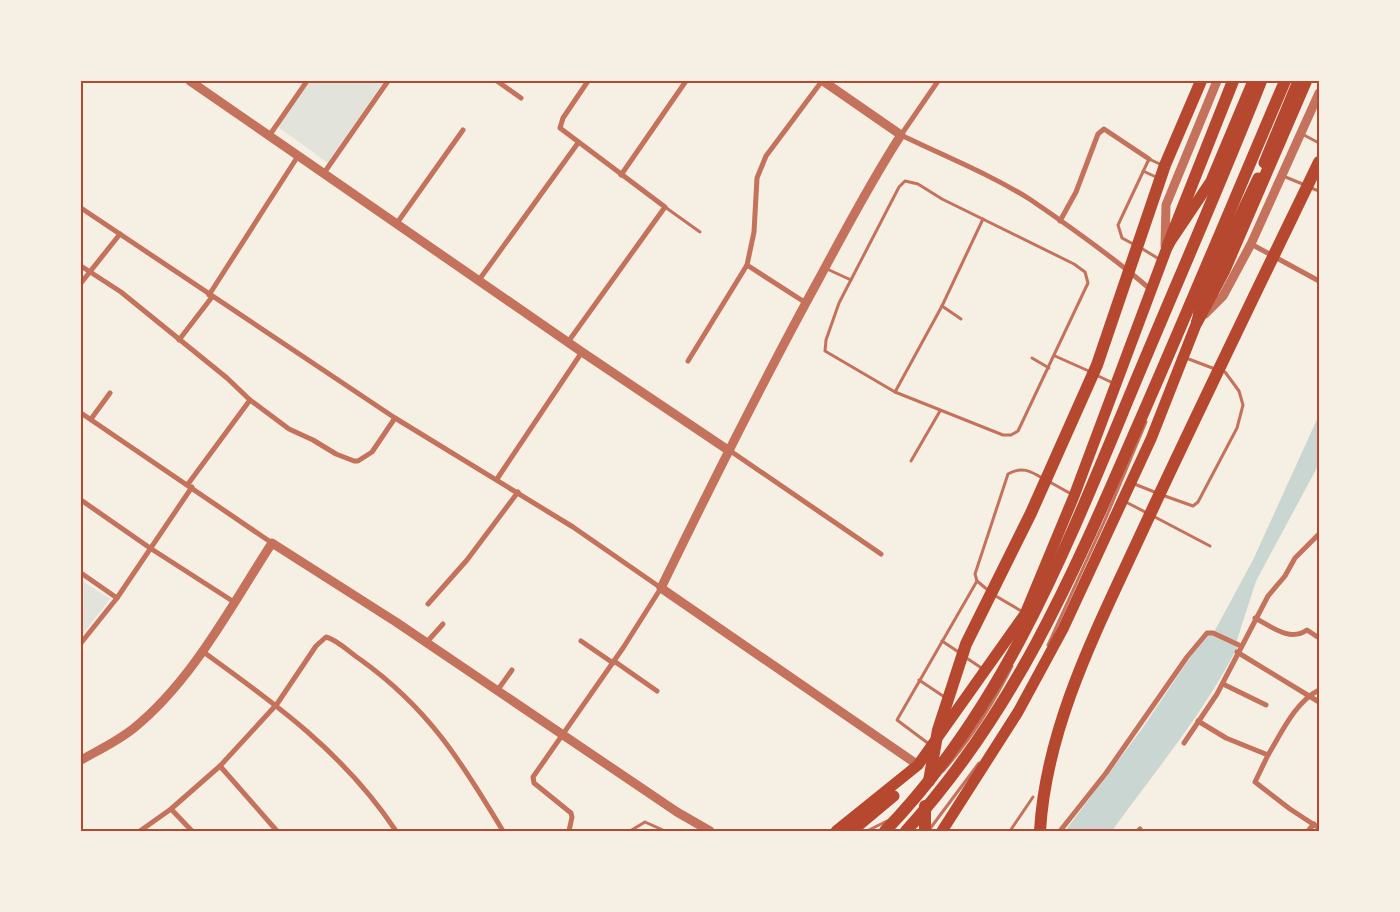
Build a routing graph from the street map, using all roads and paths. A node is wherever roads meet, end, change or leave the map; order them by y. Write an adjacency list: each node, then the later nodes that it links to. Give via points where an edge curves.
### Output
1 (190, 81): 22 (street)
2 (307, 81): 22 (street)
3 (388, 81): 30 (street)
4 (497, 81): 18 (street)
5 (588, 81): 24 (street, via 560,128)
6 (686, 81): 32 (street)
7 (822, 81): 21 (street); 45 (street, via 766,156 757,178 754,232)
8 (938, 81): 21 (street)
9 (1202, 81): 149 (highway, via 1165,165 1097,365 1031,513 966,644 938,730 925,802)
10 (1217, 81): 31 (street)
11 (1233, 81): 44 (highway)
12 (1253, 81): 44 (highway, via 1211,181)
13 (1285, 81): 148 (highway, via 1070,580 1018,680 982,736)
14 (1298, 81): 58 (highway, via 1262,169 1202,295)
15 (1306, 81): 58 (highway, via 1216,288)
16 (1262, 86): 84 (lane); 147 (highway, via 1055,573 982,706 942,767)
17 (1319, 93): 20 (street)
18 (521, 98)
19 (463, 130): 40 (street)
20 (1300, 133): 25 (lane); 33 (street)
21 (901, 135): 39 (street, via 993,179); 47 (street)
22 (269, 136): 26 (street)
23 (1266, 140): 68 (lane)
24 (578, 143): 32 (street); 49 (street)
25 (1319, 143)
26 (298, 156): 30 (street); 54 (street)
27 (1149, 159): 29 (lane); 31 (lane); 39 (street, via 1104,129 1098,134 1076,192)
28 (1319, 162): 152 (highway, via 1151,511 1078,673 1058,733 1044,793)
29 (1143, 171): 34 (lane); 44 (lane, via 1118,225 1122,238)
30 (324, 173): 40 (street)
31 (1178, 173): 34 (street)
32 (620, 175): 36 (street)
33 (1280, 175): 35 (lane); 43 (street)
34 (1173, 184): 44 (street, via 1166,205)
35 (1319, 191)
36 (665, 207): 41 (lane); 60 (street)
37 (81, 208): 42 (street)
38 (983, 219): 50 (lane, via 918,184 905,181); 56 (lane); 62 (lane, via 1085,272 1088,283)
39 (1060, 221): 53 (street, via 1118,261)
40 (397, 223): 49 (street)
41 (700, 232)
42 (120, 234): 48 (street); 54 (street)
43 (1251, 244): 51 (street); 58 (street, via 1223,296)
44 (1165, 253): 53 (highway)
45 (747, 265): 55 (street); 65 (street)
46 (81, 266): 48 (street)
47 (825, 268): 50 (lane); 55 (street)
48 (90, 272): 52 (street); 59 (street, via 121,292)
49 (479, 280): 60 (street)
50 (851, 280): 69 (lane, via 826,340 825,351)
51 (1319, 281)
52 (81, 283)
53 (1151, 289): 67 (highway)
54 (210, 296): 59 (street); 75 (street)
55 (806, 303): 77 (street)
56 (942, 306): 57 (lane); 69 (lane)
57 (962, 319)
58 (1196, 322): 63 (highway)
59 (179, 340): 71 (street)
60 (568, 342): 61 (street)
61 (582, 352): 77 (street); 79 (street)
62 (1055, 356): 66 (lane); 67 (lane)
63 (1183, 357): 80 (highway); 80 (lane, via 1225,372 1239,391 1243,406 1237,428 1193,506)
64 (1032, 358): 66 (lane)
65 (688, 361)
66 (1049, 368): 72 (lane, via 1018,431 1011,435 1003,435)
67 (1115, 384): 83 (highway)
68 (1160, 388)
69 (895, 392): 72 (lane)
70 (110, 393): 76 (street)
71 (250, 400): 75 (street, via 295,432 336,454 358,461 372,452); 81 (street)
72 (940, 410): 78 (lane)
73 (81, 413): 76 (street)
74 (1149, 414): 149 (lane, via 1082,572 1012,715)
75 (396, 418): 79 (street)
76 (90, 419): 81 (street)
77 (728, 450): 92 (street); 95 (street)
78 (911, 461)
79 (497, 479): 82 (street)
80 (1130, 483): 86 (highway)
81 (190, 486): 89 (street); 91 (street)
82 (518, 492): 95 (street); 98 (street, via 468,560)
83 (1074, 496): 94 (lane, via 1029,470 1015,470 1008,474 975,574); 99 (highway)
84 (1094, 496)
85 (81, 500): 91 (street)
86 (1122, 500): 90 (lane); 150 (highway, via 1063,629 1027,696)
87 (1090, 505): 146 (lane, via 995,701 963,749 918,801)
88 (1319, 534): 100 (street, via 1295,558)
89 (272, 543): 97 (street); 106 (street)
90 (1210, 546)
91 (150, 548): 96 (street); 97 (street)
92 (881, 554)
93 (81, 573): 96 (street)
94 (976, 581): 99 (lane); 103 (lane)
95 (662, 588): 110 (street); 129 (street)
96 (117, 598): 105 (street)
97 (234, 602): 108 (street)
98 (428, 604)
99 (1025, 614): 111 (highway)
100 (1255, 618): 102 (street, via 1289,636 1300,635 1307,630); 107 (street)
101 (443, 624): 106 (street)
102 (1319, 638)
103 (942, 640): 111 (lane); 113 (lane)
104 (581, 641): 110 (street)
105 (81, 643)
106 (426, 643): 116 (street)
107 (1238, 644): 109 (street); 153 (street, via 1207,633)
108 (202, 651): 120 (street); 128 (street, via 166,699 133,729)
109 (1237, 652): 114 (street); 118 (street)
110 (614, 662): 117 (street); 124 (street)
111 (989, 667): 122 (highway); 145 (highway, via 978,695 923,768)
112 (512, 670): 116 (street)
113 (919, 680): 122 (lane); 126 (lane, via 897,720)
114 (1223, 684): 121 (street); 123 (street)
115 (1319, 690): 118 (street)
116 (497, 691): 124 (street)
117 (657, 691)
118 (1310, 694): 119 (street); 127 (street, via 1286,724)
119 (1319, 702)
120 (278, 704): 130 (street); 138 (street, via 326,747 375,799); 139 (street, via 316,646 324,637 329,638 391,681 433,724 455,753)
121 (1266, 705)
122 (960, 708): 126 (highway)
123 (1198, 721): 125 (street); 127 (street, via 1226,738)
124 (562, 736): 140 (street, via 533,780 570,813); 143 (street)
125 (1184, 743)
126 (932, 746): 129 (highway)
127 (1268, 755): 133 (street, via 1255,781)
128 (81, 760)
129 (918, 765): 144 (highway)
130 (220, 766): 132 (street); 137 (street)
131 (1033, 797): 151 (lane)
132 (171, 809): 135 (street); 136 (street)
133 (1314, 824): 134 (street); 154 (street)
134 (1319, 828)
135 (140, 831)
136 (192, 831)
137 (277, 831)
138 (396, 831)
139 (503, 831)
140 (569, 831)
141 (630, 831): 142 (lane, via 645,822)
142 (665, 831)
143 (710, 831)
144 (836, 831)
145 (852, 831)
146 (867, 831)
147 (885, 831)
148 (906, 831)
149 (927, 831)
150 (942, 831)
151 (1010, 831)
152 (1040, 831)
153 (1060, 831)
154 (1308, 831)

